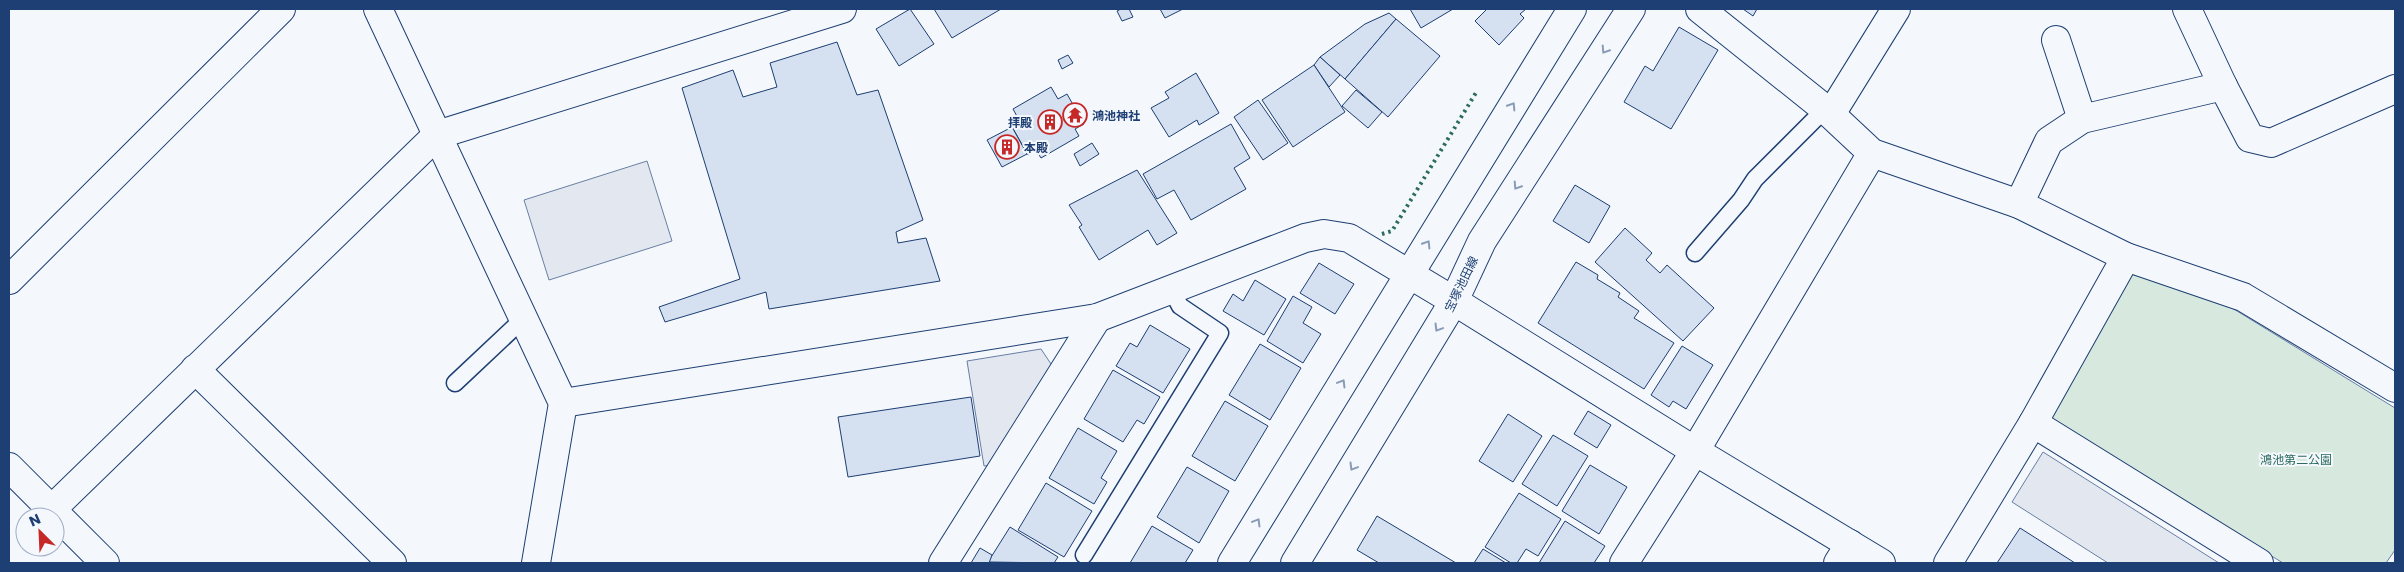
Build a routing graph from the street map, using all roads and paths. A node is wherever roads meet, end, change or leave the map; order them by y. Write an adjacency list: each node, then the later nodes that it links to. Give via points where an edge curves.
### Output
1 (281, 9): 20 (street)
2 (378, 9): 14 (street)
3 (842, 9): 14 (street)
4 (1572, 9): 19 (street, one-way to 4)
5 (1631, 9): 22 (street, 宝塚池田線, one-way to 22, via 1482,241)
6 (1700, 9): 12 (street)
7 (1896, 9): 12 (street)
8 (2187, 9): 10 (street)
9 (2056, 40): 13 (street)
10 (2223, 86): 11 (street, via 2250,138 2271,143); 13 (street)
11 (2395, 89)
12 (1828, 111): 15 (street); 17 (lane, via 1754,179 1741,200)
13 (2082, 119): 16 (street, via 2049,141)
14 (437, 135): 24 (street); 25 (street)
15 (1872, 154): 16 (street); 30 (street)
16 (2020, 204): 18 (street)
17 (1695, 253)
18 (2126, 257): 27 (street, via 2242,297); 29 (street)
19 (1408, 274): 21 (street, via 1349,238 1324,234 1305,238); 22 (street); 41 (street, one-way to 19)
20 (9, 280)
21 (1171, 289): 23 (street); 36 (lane, via 1180,306 1220,333)
22 (1454, 301): 30 (street); 42 (street, 宝塚池田線, one-way to 42)
23 (1097, 318): 28 (street); 40 (street)
24 (523, 319): 26 (lane); 28 (street)
25 (195, 369): 33 (street); 38 (street)
26 (456, 383)
27 (2395, 388)
28 (563, 403): 39 (street)
29 (2033, 423): 45 (street); 46 (street)
30 (1695, 452): 35 (street); 43 (street)
31 (9, 467): 32 (street)
32 (48, 507)
33 (54, 507)
34 (65, 524): 37 (street)
35 (1844, 554): 44 (street)
36 (1084, 555)
37 (105, 563)
38 (392, 563)
39 (536, 563)
40 (943, 563)
41 (1232, 563)
42 (1295, 563)
43 (1624, 563)
44 (1882, 563)
45 (1948, 563)
46 (2259, 563)

